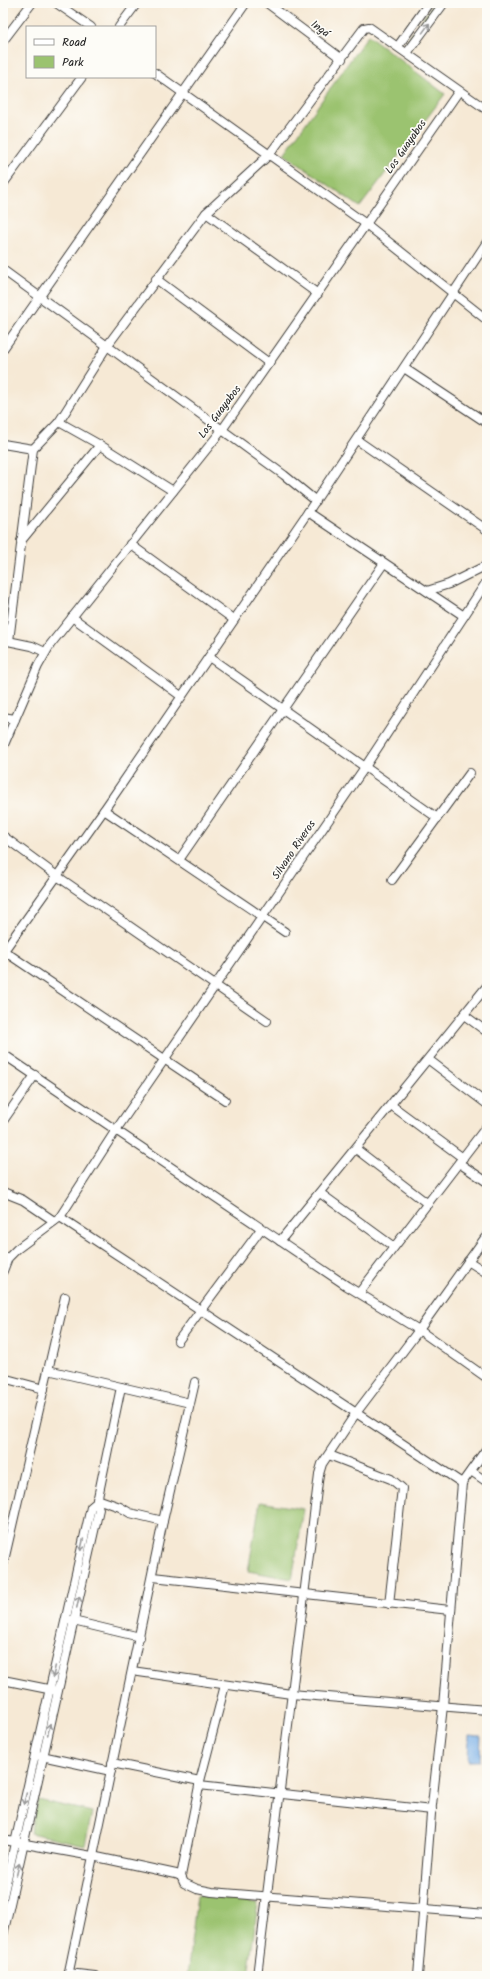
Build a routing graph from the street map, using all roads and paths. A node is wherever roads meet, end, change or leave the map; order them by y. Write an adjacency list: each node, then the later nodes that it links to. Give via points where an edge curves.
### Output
1 (32, 3): 10 (street)
2 (56, 3): 8 (street)
3 (137, 3): 9 (street)
4 (246, 3): 17 (street)
5 (267, 3): 13 (street, Ingá)
6 (429, 3): 11 (street)
7 (444, 3): 12 (street, one-way to 7)
8 (90, 26)
9 (120, 26)
10 (3, 41)
11 (398, 46): 12 (street); 13 (street, via 366,27)
12 (407, 53): 16 (street)
13 (342, 59): 19 (street)
14 (156, 74): 17 (street)
15 (81, 78): 20 (street)
16 (459, 90): 18 (street); 22 (street, Los Guayabos)
17 (183, 92): 19 (street); 28 (street)
18 (487, 110)
19 (269, 155): 21 (street); 22 (street)
20 (3, 184)
21 (206, 213): 25 (street); 27 (street)
22 (366, 224): 26 (street); 27 (street, Los Guayabos)
23 (487, 242): 26 (street)
24 (3, 270): 28 (street)
25 (156, 279): 30 (street); 32 (street)
26 (453, 293): 29 (street); 33 (street)
27 (318, 294): 32 (street, Los Guayabos)
28 (39, 296): 30 (street); 31 (street)
29 (487, 320)
30 (107, 346): 34 (street); 36 (street)
31 (3, 349)
32 (269, 363): 36 (street, Los Guayabos)
33 (404, 368): 35 (street); 37 (street)
34 (59, 422): 39 (street); 40 (street)
35 (487, 423)
36 (222, 430): 41 (street, Los Guayabos); 42 (street)
37 (357, 440): 42 (street); 44 (street)
38 (3, 444): 40 (street)
39 (100, 445): 41 (street); 45 (street)
40 (33, 448): 45 (street)
41 (173, 491): 46 (street, Los Guayabos)
42 (316, 500): 43 (street)
43 (308, 512): 47 (street); 53 (street)
44 (487, 530)
45 (21, 542): 54 (street)
46 (130, 544): 52 (street, Los Guayabos); 53 (street)
47 (384, 563): 50 (street); 58 (street)
48 (487, 565): 50 (street, via 449,584)
49 (487, 581): 51 (street, Silvano Riveros)
50 (427, 591): 51 (street)
51 (464, 616): 62 (street, Silvano Riveros)
52 (72, 617): 55 (street, Los Guayabos); 57 (street)
53 (234, 619): 56 (street)
54 (6, 641): 55 (street, via 32,646)
55 (45, 652): 60 (street, Los Guayabos)
56 (209, 657): 57 (street); 58 (street)
57 (181, 696): 64 (street)
58 (282, 710): 62 (street); 67 (street)
59 (3, 717): 60 (street)
60 (15, 719): 61 (street, Los Guayabos)
61 (3, 747)
62 (365, 767): 65 (street); 70 (street, Silvano Riveros)
63 (470, 772): 65 (street)
64 (104, 810): 67 (street); 68 (street)
65 (436, 817): 69 (street)
66 (3, 836): 68 (street)
67 (179, 860): 70 (street)
68 (57, 876): 72 (street); 73 (street)
69 (392, 880)
70 (263, 916): 71 (street); 73 (street, Silvano Riveros)
71 (285, 932)
72 (4, 952): 79 (street)
73 (215, 985): 76 (street); 79 (street, Silvano Riveros)
74 (487, 986): 75 (street)
75 (464, 1015): 77 (street); 80 (street)
76 (267, 1021)
77 (487, 1032)
78 (3, 1054): 81 (street)
79 (165, 1059): 82 (street); 87 (street, Silvano Riveros)
80 (429, 1060): 83 (street); 84 (street)
81 (34, 1075): 85 (street); 87 (street)
82 (226, 1100)
83 (487, 1104)
84 (391, 1106): 88 (street); 89 (street)
85 (3, 1121)
86 (487, 1126): 89 (street)
87 (116, 1130): 94 (street, Silvano Riveros); 95 (street)
88 (356, 1149): 92 (street); 93 (street)
89 (461, 1160): 90 (street); 93 (street)
90 (487, 1182)
91 (3, 1192): 94 (street)
92 (320, 1193): 97 (street); 98 (street)
93 (428, 1204): 98 (street)
94 (57, 1219): 100 (street, via 16,1249 8,1258); 104 (street)
95 (261, 1229): 97 (street); 104 (street)
96 (487, 1235): 99 (street)
97 (280, 1241): 102 (street)
98 (394, 1247): 102 (street)
99 (468, 1260): 101 (street); 105 (street)
100 (3, 1271)
101 (487, 1273)
102 (359, 1293): 105 (street)
103 (65, 1296): 107 (street)
104 (201, 1310): 106 (street); 114 (street)
105 (419, 1330): 109 (street); 114 (street)
106 (178, 1341)
107 (48, 1370): 111 (street); 112 (street)
108 (3, 1378): 112 (street)
109 (487, 1378)
110 (195, 1382): 113 (street)
111 (121, 1387): 113 (street); 120 (street)
112 (44, 1389): 122 (street)
113 (190, 1403): 121 (street)
114 (356, 1413): 116 (street); 119 (street)
115 (487, 1448): 117 (street)
116 (329, 1455): 124 (street, via 322,1464 319,1474); 125 (street, via 391,1479 402,1488)
117 (471, 1471): 118 (street); 119 (street)
118 (487, 1482)
119 (462, 1483): 126 (street)
120 (97, 1501): 121 (street); 127 (street, via 91,1507)
121 (163, 1521): 123 (street)
122 (3, 1565)
123 (152, 1577): 124 (street); 128 (street)
124 (304, 1595): 125 (street); 133 (street)
125 (389, 1604): 126 (street)
126 (450, 1610): 134 (street)
127 (70, 1620): 128 (street); 132 (street)
128 (140, 1637): 129 (street)
129 (132, 1671): 131 (street); 137 (street)
130 (3, 1680): 132 (street)
131 (225, 1685): 133 (street); 138 (street)
132 (54, 1690): 136 (street)
133 (291, 1694): 134 (street); 139 (street)
134 (443, 1706): 135 (street); 140 (street)
135 (487, 1710)
136 (39, 1755): 137 (street); 142 (street, one-way to 142); 143 (street)
137 (111, 1767): 138 (street); 144 (street)
138 (200, 1783): 139 (street); 145 (street)
139 (278, 1794): 140 (street); 147 (street)
140 (432, 1810): 148 (street)
141 (3, 1840): 142 (street)
142 (15, 1842): 143 (street); 146 (street)
143 (24, 1843): 144 (street); 150 (street, one-way to 143)
144 (92, 1856): 145 (street); 151 (street)
145 (181, 1876): 147 (street, via 184,1883 197,1889)
146 (3, 1896)
147 (267, 1896): 148 (street); 153 (street)
148 (422, 1910): 149 (street); 154 (street)
149 (487, 1914)
150 (3, 1935)
151 (68, 1975): 152 (street)
152 (95, 1976)
153 (257, 1976)
154 (418, 1976)

